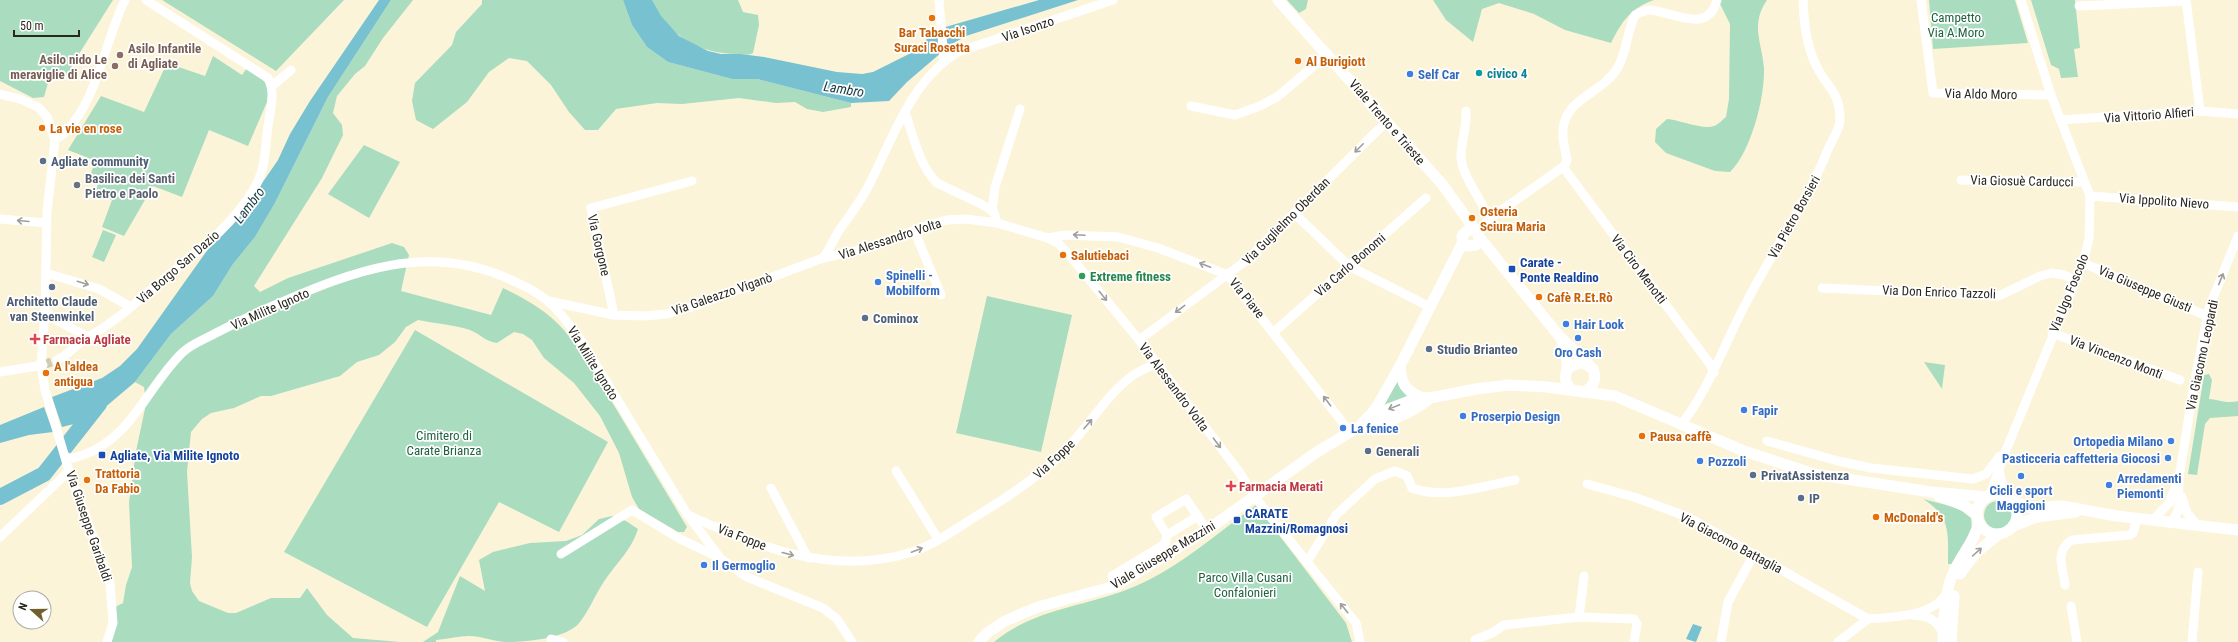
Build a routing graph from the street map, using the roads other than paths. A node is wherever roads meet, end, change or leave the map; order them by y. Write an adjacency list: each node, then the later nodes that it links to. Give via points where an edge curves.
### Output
1 (125, 0): 26 (street, via 104,59 78,116 66,134)
2 (146, 0): 15 (street, via 268,78)
3 (939, 0): 13 (street)
4 (1112, 0): 13 (street, Via Isonzo)
5 (1278, 0): 12 (main road, Viale Trento e Trieste)
6 (1717, 0): 27 (street, via 1714,10 1707,18 1696,19 1647,10 1634,15 1622,58 1610,79 1578,100 1569,110 1563,130 1567,161)
7 (1804, 0): 70 (street, Via Pietro Borsieri, via 1804,28 1815,64 1840,104 1840,121 1822,165 1744,307)
8 (1921, 0): 17 (street, Via Aldo Moro, via 1933,93)
9 (2021, 0): 17 (street, Via Ugo Foscolo)
10 (2186, 1): 11 (street); 21 (street)
11 (2079, 6)
12 (1328, 54): 18 (street, via 1277,97 1260,106 1235,115); 25 (main road, Viale Trento e Trieste)
13 (944, 56): 22 (street, Via Alessandro Volta)
14 (291, 70): 15 (street)
15 (272, 86): 53 (street, Via Borgo San Dazio, via 265,158 255,186 247,199 204,247)
16 (0, 94): 26 (street, via 38,107 47,118)
17 (2051, 94): 24 (street, Via Ugo Foscolo)
18 (1191, 106)
19 (1020, 109): 34 (street, via 995,187)
20 (1466, 111): 37 (street, via 1467,126 1461,158 1475,194)
21 (2200, 111): 23 (street, Via Vittorio Alfieri); 24 (street, Via Vittorio Alfieri)
22 (905, 112): 34 (street, via 923,162 933,179); 44 (street, Via Alessandro Volta, via 858,206)
23 (2238, 114)
24 (2060, 120): 30 (street, Via Ugo Foscolo)
25 (1387, 121): 35 (street, Via Guglielmo Oberdan, one-way to 35); 43 (main road, Viale Trento e Trieste, via 1442,184 1457,206)
26 (55, 140): 38 (street, Via Giuseppe Garibaldi)
27 (1563, 167): 37 (street); 70 (street, Via Ciro Menotti, via 1710,364)
28 (1961, 180): 30 (street, Via Giosuè Carducci)
29 (692, 181): 56 (street, Via Gorgone, via 591,208)
30 (2084, 182): 31 (street, Via Ugo Foscolo)
31 (2090, 196): 33 (street, Via Ippolito Nievo); 45 (street, Via Ugo Foscolo, via 2089,239)
32 (1426, 198): 46 (street, Via Carlo Bonomi)
33 (2238, 207)
34 (992, 211): 39 (street, via 996,215)
35 (1294, 213): 46 (street); 48 (street, Via Guglielmo Oberdan, via 1248,260)
36 (0, 219): 38 (street, one-way to 36)
37 (1489, 219): 43 (street)
38 (46, 223): 47 (street, Via Giuseppe Garibaldi)
39 (997, 223): 40 (street, Via Alessandro Volta, via 966,219 947,220); 42 (street, Via Alessandro Volta)
40 (914, 230): 44 (street, Via Alessandro Volta, via 869,248); 51 (street)
41 (2238, 236): 57 (street, Via Giacomo Leopardi, one-way to 41)
42 (1048, 238): 48 (street, Via Piave, one-way to 42, via 1158,248 1118,237 1065,235); 62 (street, Via Alessandro Volta, one-way to 62, via 1058,243 1070,256)
43 (1471, 239): 54 (main road, via 1453,260); 61 (main road, via 1499,263)
44 (823, 258): 56 (street, Via Galeazzo Viganò, via 667,314)
45 (2083, 263): 49 (street, Via Ugo Foscolo); 57 (street, Via Giuseppe Giusti)
46 (1349, 266): 54 (street); 58 (street, Via Carlo Bonomi)
47 (46, 273): 53 (street, one-way to 53, via 99,289); 55 (street, Via Giuseppe Garibaldi)
48 (1228, 275): 58 (street, Via Piave); 62 (street, Via Guglielmo Oberdan, one-way to 62)
49 (2075, 280): 50 (street, Via Don Enrico Tazzoli, via 2052,273 2040,276 1999,296); 59 (street, Via Ugo Foscolo)
50 (1822, 288)
51 (941, 296)
52 (548, 301): 56 (street, Via Galeazzo Viganò); 82 (street, Via Milite Ignoto, via 519,283 476,267 428,260 377,267 302,293 199,340 182,352 118,435 98,449 72,459); 96 (street, Via Milite Ignoto, via 584,345)
53 (131, 307): 60 (street, Via Borgo San Dazio, via 118,319)
54 (1430, 307): 66 (main road)
55 (45, 311): 60 (street); 65 (street, Via Giuseppe Garibaldi)
56 (614, 315)
57 (2208, 316): 86 (street, Via Giacomo Leopardi)
58 (1274, 332): 79 (street, Via Piave, one-way to 58)
59 (2052, 333): 71 (street, Via Vincenzo Monti); 81 (street, Via Ugo Foscolo)
60 (88, 337): 63 (street, Via Borgo San Dazio)
61 (1560, 337): 67 (main road); 69 (main road, via 1567,360)
62 (1139, 340): 64 (street, Via Alessandro Volta)
63 (57, 360)
64 (1155, 363): 92 (street, Via Alessandro Volta, one-way to 92, via 1240,473); 108 (street, Via Foppe, one-way to 64, via 1041,472 1064,452 1132,376)
65 (42, 366): 68 (street); 82 (street, Via Giuseppe Garibaldi, via 47,398)
66 (1400, 366): 75 (main road, via 1406,390); 76 (main road, via 1378,405)
67 (1592, 370): 69 (main road, via 1577,362); 73 (main road, via 1591,387); 74 (main road)
68 (0, 372)
69 (1566, 373): 72 (main road); 73 (main road, via 1568,385)
70 (1714, 373): 77 (street, Via Pietro Borsieri)
71 (2180, 380)
72 (1547, 387): 73 (main road); 75 (main road, via 1509,385)
73 (1579, 391): 74 (main road)
74 (1615, 396): 77 (main road)
75 (1425, 398): 76 (main road, one-way to 76); 78 (main road, via 1419,408 1371,427)
76 (1368, 417): 78 (main road)
77 (1681, 425): 90 (main road, via 1750,453 1814,474)
78 (1360, 426): 79 (main road)
79 (1350, 432): 92 (main road)
80 (1767, 441): 81 (street, via 1871,468 1973,479 1986,474 1999,456)
81 (2004, 455): 83 (street, Via Ugo Foscolo)
82 (66, 456): 84 (street, Via Giuseppe Garibaldi)
83 (1999, 467): 93 (street, Via Ugo Foscolo); 94 (street, via 2001,480)
84 (69, 471): 107 (street); 126 (street, Via Giuseppe Garibaldi, via 110,583 113,623)
85 (896, 471): 108 (street)
86 (2179, 478): 91 (street, Via Giacomo Leopardi); 100 (street, Via Giacomo Leopardi, via 2169,504)
87 (1515, 480): 114 (street, via 1424,493 1412,488 1407,476 1395,471 1375,479 1336,515)
88 (1587, 484): 111 (street, Via Giacomo Battaglia, via 1634,497 1688,517)
89 (771, 488): 112 (street)
90 (1931, 492): 93 (main road); 99 (main road, via 1965,506)
91 (2180, 493): 101 (street, Via Giacomo Leopardi, via 2178,511); 103 (street, Via Giacomo Leopardi, via 2187,513)
92 (1254, 496): 104 (main road, Viale Giuseppe Mazzini); 114 (street, Via Alessandro Volta)
93 (1989, 496): 94 (main road, via 2005,496); 99 (main road, via 1979,505)
94 (2012, 500): 95 (main road, via 2032,508 2062,506); 102 (main road, via 2017,516)
95 (2086, 512): 98 (main road); 102 (main road, via 2037,517)
96 (687, 514): 112 (street, Via Foppe, one-way to 112, via 766,547); 113 (street, Via Milite Ignoto)
97 (1198, 516): 104 (street); 109 (street); 109 (street, via 1186,499 1156,517)
98 (2137, 518): 100 (main road); 117 (street, via 2133,533 2130,535 2072,540 2065,544 2060,559)
99 (1978, 519): 106 (main road, via 1989,533); 119 (main road, via 1973,542 1954,570)
100 (2153, 520): 101 (main road)
101 (2172, 522): 103 (main road)
102 (2013, 526): 106 (main road, via 2007,532)
103 (2197, 526): 105 (main road)
104 (1207, 530): 118 (main road, Viale Giuseppe Mazzini)
105 (2238, 530)
106 (1999, 534): 125 (main road, one-way to 106, via 1960,573 1976,553)
107 (0, 537)
108 (938, 539): 112 (street, Via Foppe, one-way to 108, via 880,558 912,552)
109 (1166, 540): 118 (street, via 1112,576)
110 (561, 554): 113 (street, via 632,510 680,539)
111 (1754, 554): 123 (street, Via Giacomo Battaglia); 133 (street, via 1728,602)
112 (808, 558)
113 (721, 559): 128 (street, Via Milite Ignoto, via 747,577 827,611 837,619)
114 (1307, 562): 130 (street, Via Alessandro Volta, one-way to 114, via 1356,623)
115 (2198, 572): 136 (street)
116 (1584, 576): 122 (street)
117 (2065, 585)
118 (1115, 586): 129 (main road, Viale Giuseppe Mazzini, via 1038,607 1005,621)
119 (1946, 594): 121 (street, via 1943,600 1932,607); 125 (main road)
120 (2071, 606): 135 (street)
121 (1906, 614): 123 (street); 125 (street, via 1933,619 1940,626)
122 (1579, 617): 131 (street, via 1504,625 1475,640); 132 (street, via 1634,619 1637,624)
123 (1868, 619): 134 (street)
124 (551, 639): 127 (street)
125 (1946, 639)
126 (107, 642)
127 (563, 642)
128 (852, 642)
129 (979, 642)
130 (1360, 642)
131 (1476, 642)
132 (1634, 642)
133 (1721, 642)
134 (1838, 642)
135 (2077, 642)
136 (2192, 642)

